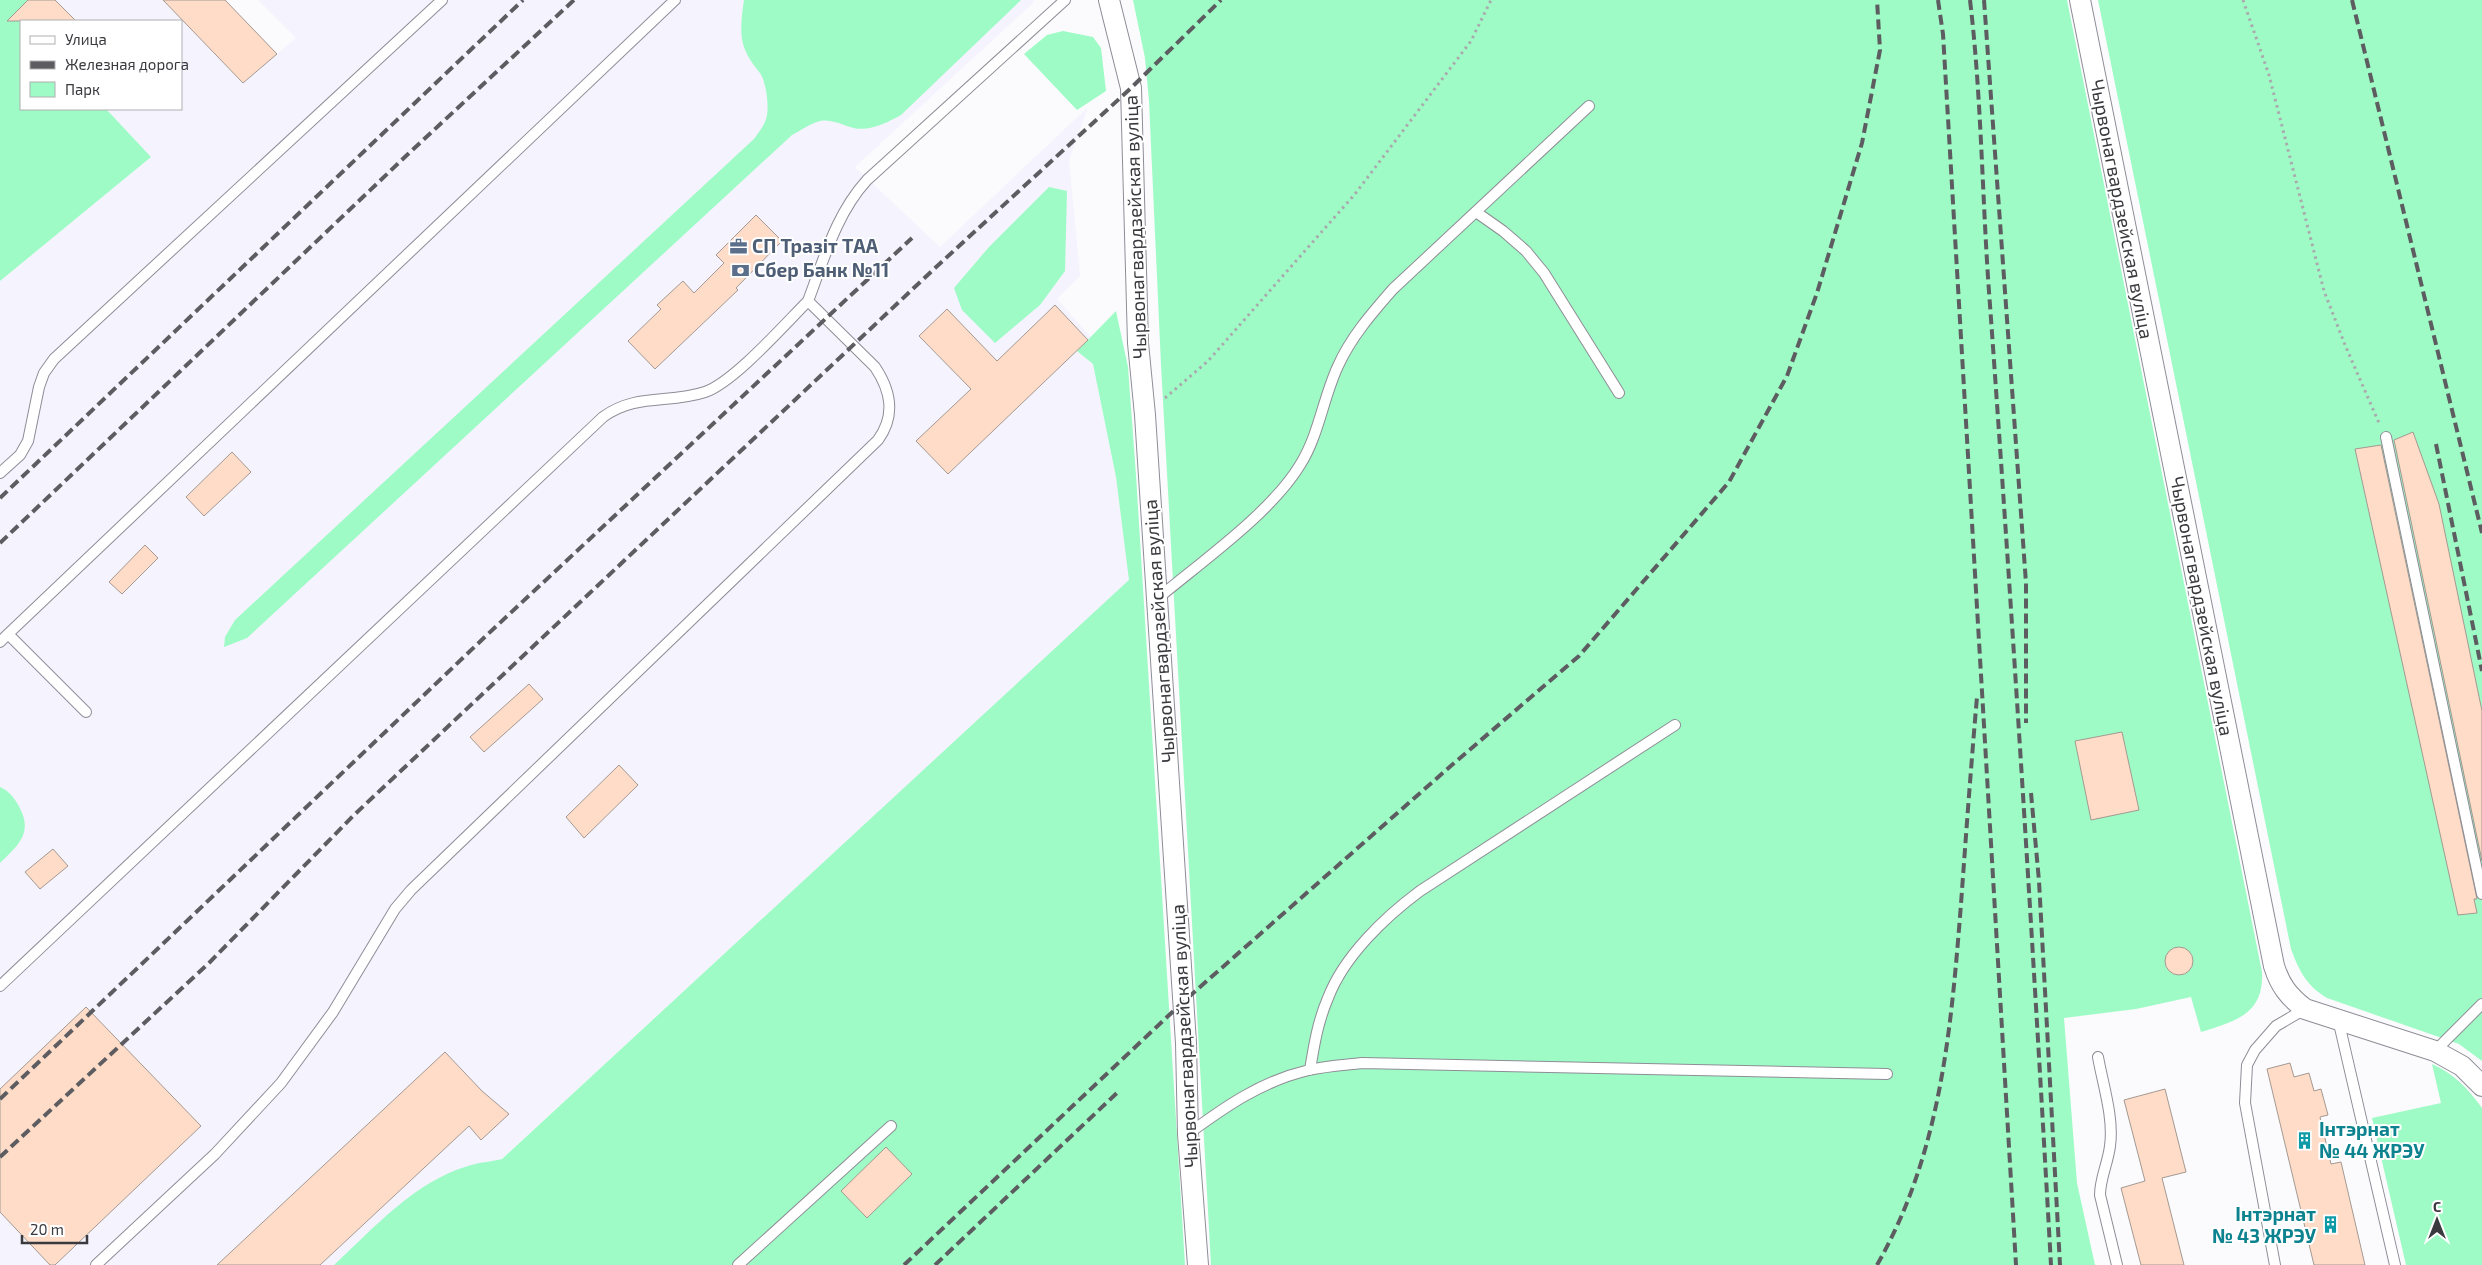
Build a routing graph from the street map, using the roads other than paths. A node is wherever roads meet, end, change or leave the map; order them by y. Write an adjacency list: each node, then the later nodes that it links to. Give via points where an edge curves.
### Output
1 (442, 0): 11 (lane, via 54,359 39,386 28,441 20,455)
2 (675, 0): 13 (lane)
3 (1065, 0): 8 (lane, via 856,192 836,227)
4 (1109, 0): 12 (street, Чырвонагвардзейская вуліца, via 1131,88 1138,342)
5 (2080, 0): 19 (street, Чырвонагвардзейская вуліца, via 2274,966 2279,983 2290,998)
6 (1589, 106): 7 (lane)
7 (1476, 212): 9 (lane, via 1526,251 1544,273); 12 (lane, via 1393,290 1354,338 1338,365 1313,437 1283,488 1260,512)
8 (808, 302): 17 (lane, via 721,384 693,395 636,401 602,417); 28 (lane, via 883,378 888,390 890,417 878,440 411,890 395,909 333,1012 281,1083 215,1154)
9 (1619, 393)
10 (2386, 437): 16 (lane)
11 (0, 473)
12 (1157, 599): 27 (street, Чырвонагвардзейская вуліца, via 1186,1043)
13 (4, 638): 14 (lane)
14 (86, 712)
15 (1675, 725): 23 (lane, via 1391,912 1345,968 1328,996)
16 (2482, 894)
17 (0, 986)
18 (2482, 1004): 21 (lane)
19 (2305, 1008): 20 (street, Чырвонагвардзейская вуліца); 32 (lane, via 2276,1026 2255,1050 2248,1065 2245,1103)
20 (2338, 1019): 21 (street, Чырвонагвардзейская вуліца); 33 (lane)
21 (2435, 1051): 25 (street, Чырвонагвардзейская вуліца, via 2462,1066)
22 (2098, 1057): 31 (lane, via 2111,1135 2100,1195)
23 (1310, 1070): 24 (lane, via 1362,1063 1409,1063); 27 (lane, via 1249,1091)
24 (1887, 1074)
25 (2482, 1086)
26 (891, 1126): 29 (lane)
27 (1188, 1134): 30 (street, Чырвонагвардзейская вуліца)
28 (96, 1265)
29 (738, 1265)
30 (1198, 1265)
31 (2117, 1265)
32 (2275, 1265)
33 (2395, 1265)

